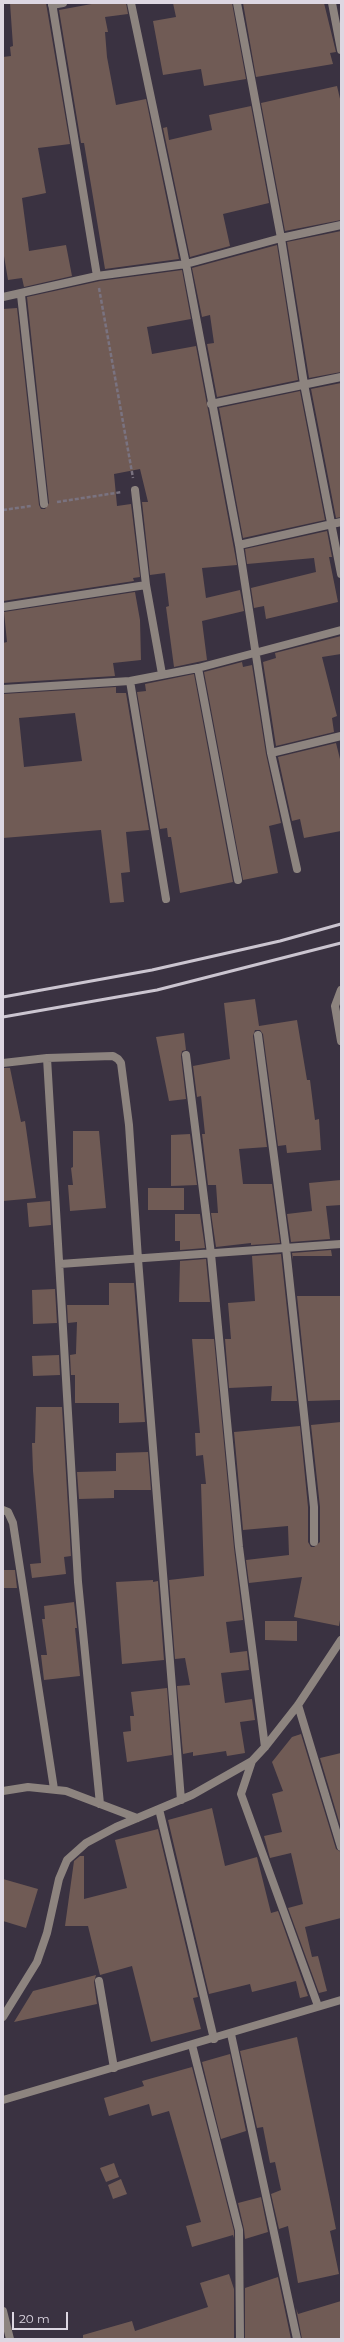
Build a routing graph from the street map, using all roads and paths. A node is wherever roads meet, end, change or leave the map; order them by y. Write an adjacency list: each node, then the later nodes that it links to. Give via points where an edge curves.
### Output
1 (62, 3): 5 (street)
2 (131, 3): 9 (street)
3 (238, 3): 8 (street)
4 (332, 3): 6 (street)
5 (52, 4): 10 (street)
6 (341, 50)
7 (341, 224): 8 (street)
8 (281, 238): 9 (street); 14 (street)
9 (186, 264): 10 (street); 15 (street)
10 (97, 276): 11 (street); 16 (path)
11 (20, 295): 12 (street); 17 (street)
12 (3, 298)
13 (341, 377): 14 (street)
14 (304, 384): 15 (street); 20 (street)
15 (211, 404): 21 (street)
16 (135, 490): 17 (path); 23 (street)
17 (44, 504): 18 (path)
18 (3, 510)
19 (341, 522): 20 (street)
20 (331, 524): 21 (street); 22 (street)
21 (239, 546): 26 (street)
22 (341, 574)
23 (146, 585): 24 (street); 28 (street)
24 (3, 607)
25 (341, 630): 26 (street)
26 (254, 652): 27 (street); 32 (street)
27 (198, 668): 28 (street); 34 (street)
28 (162, 674): 29 (street)
29 (130, 681): 30 (street); 35 (street)
30 (3, 689)
31 (341, 736): 32 (street)
32 (271, 753): 33 (street)
33 (297, 869)
34 (238, 880)
35 (166, 899)
36 (341, 990): 38 (street, via 335,1006)
37 (258, 1035): 43 (street)
38 (341, 1041)
39 (186, 1055): 44 (street)
40 (47, 1058): 41 (street); 45 (street, via 113,1056 121,1063 129,1125); 46 (street)
41 (3, 1063)
42 (341, 1244): 43 (street)
43 (286, 1248): 44 (street); 48 (street, via 314,1507)
44 (211, 1254): 45 (street); 51 (street, via 239,1547)
45 (138, 1259): 46 (street); 55 (street)
46 (60, 1264): 56 (street, via 78,1582)
47 (3, 1510): 53 (street, via 8,1512 13,1523)
48 (314, 1542)
49 (341, 1640): 50 (street)
50 (298, 1706): 51 (street); 59 (street)
51 (265, 1747): 52 (street)
52 (252, 1761): 55 (street); 62 (street, via 241,1794)
53 (54, 1789): 54 (street, via 28,1788); 56 (street)
54 (3, 1791)
55 (181, 1800): 57 (street)
56 (100, 1804): 58 (street)
57 (159, 1809): 58 (street); 65 (street)
58 (137, 1818): 63 (street, via 116,1826 86,1843 67,1860 59,1879 47,1933 37,1962)
59 (341, 1846)
60 (99, 1981): 67 (street)
61 (341, 2000): 62 (street)
62 (318, 2006): 64 (street)
63 (3, 2017)
64 (231, 2034): 65 (street); 72 (street)
65 (214, 2039): 66 (street)
66 (192, 2045): 67 (street); 71 (street, via 239,2230)
67 (114, 2068): 68 (street)
68 (3, 2100)
69 (3, 2311): 70 (street)
70 (10, 2339)
71 (240, 2339)
72 (297, 2339)

